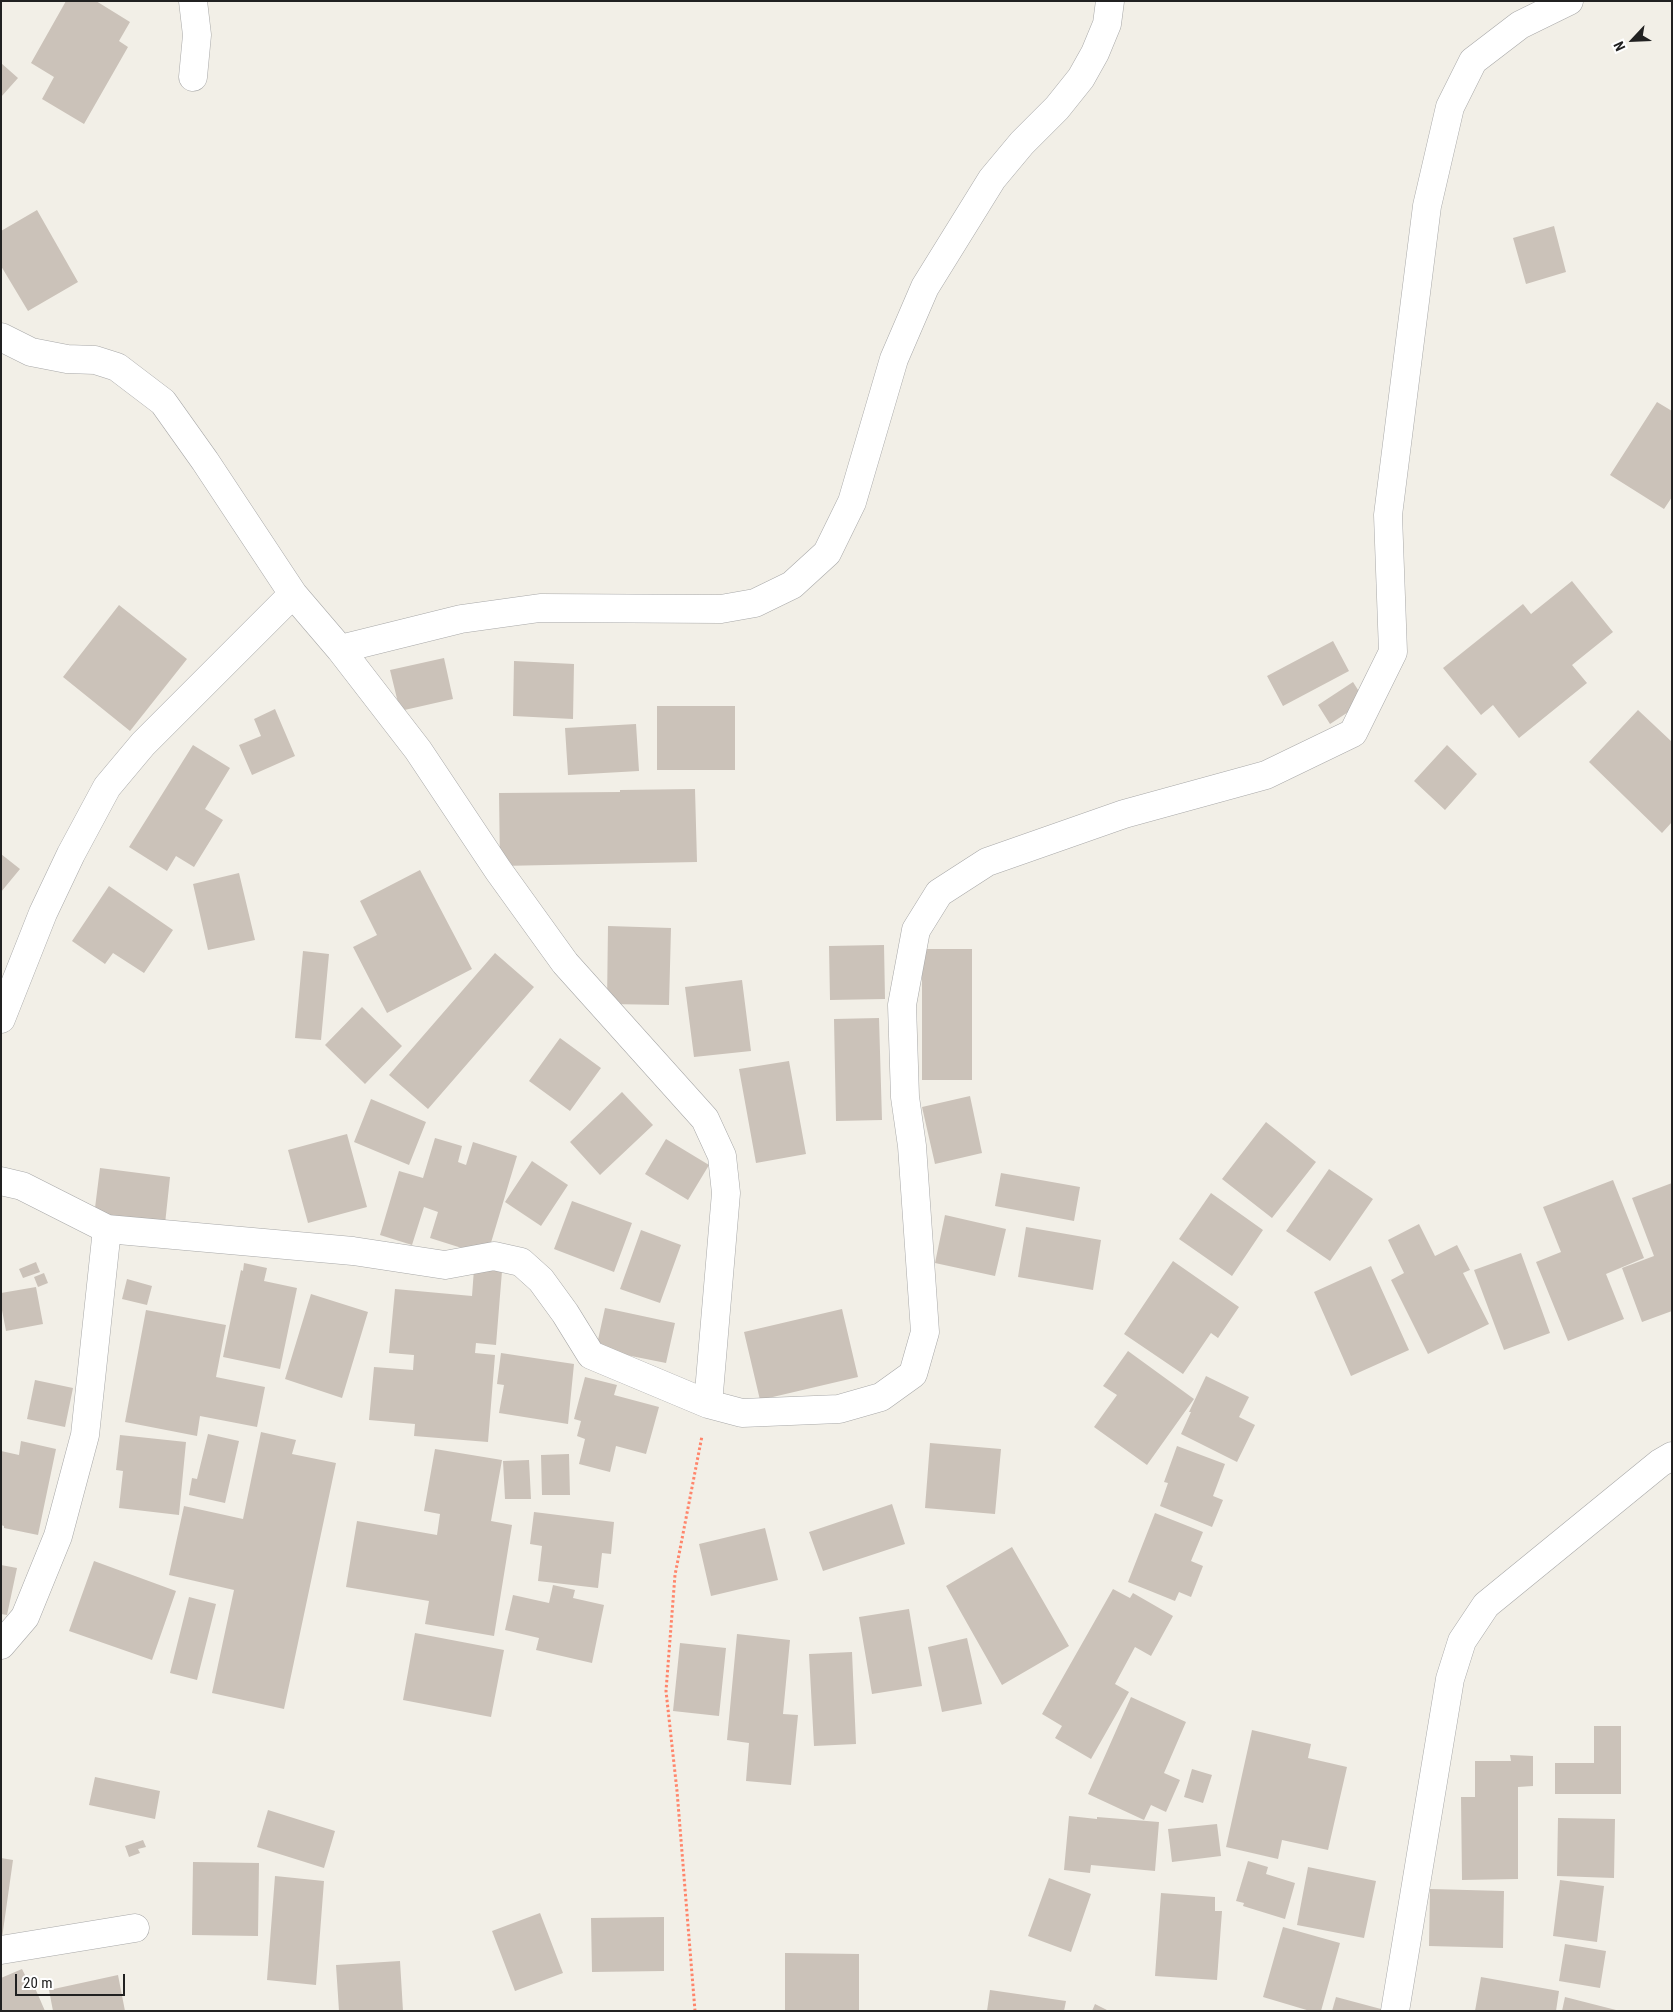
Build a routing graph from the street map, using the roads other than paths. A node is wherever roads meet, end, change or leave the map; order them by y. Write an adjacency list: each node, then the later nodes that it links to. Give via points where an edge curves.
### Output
1 (193, 1): 4 (street, via 197,35)
2 (1110, 1): 7 (street, via 1107,24 1081,78 992,179 925,287 894,359 852,502 827,553 792,586 755,603 721,610 540,608 461,619)
3 (1569, 1): 11 (street, via 1520,25 1473,61 1450,107 1427,206 1388,515 1393,652 1353,733 1266,775 1124,814 987,862 939,892 916,930 902,1005 905,1097 912,1146 925,1332 914,1374 881,1397 839,1409 742,1413)
4 (193, 77)
5 (1, 336): 6 (street, via 31,352 95,360 117,367 163,402 206,461)
6 (293, 594): 7 (street); 8 (street, via 143,744 107,787 44,913)
7 (340, 650): 11 (street, via 418,750 565,963 705,1118 722,1156 726,1193)
8 (1, 1019)
9 (1, 1181): 10 (street, via 22,1186)
10 (107, 1229): 11 (street, via 353,1251 444,1265 494,1256 521,1262 541,1280 591,1355); 13 (street, via 85,1435 54,1545 25,1617)
11 (708, 1404)
12 (1672, 1456): 16 (street, via 1660,1462 1486,1605 1462,1640 1450,1680)
13 (1, 1645)
14 (135, 1928): 15 (street)
15 (1, 1950)
16 (1395, 2011)

